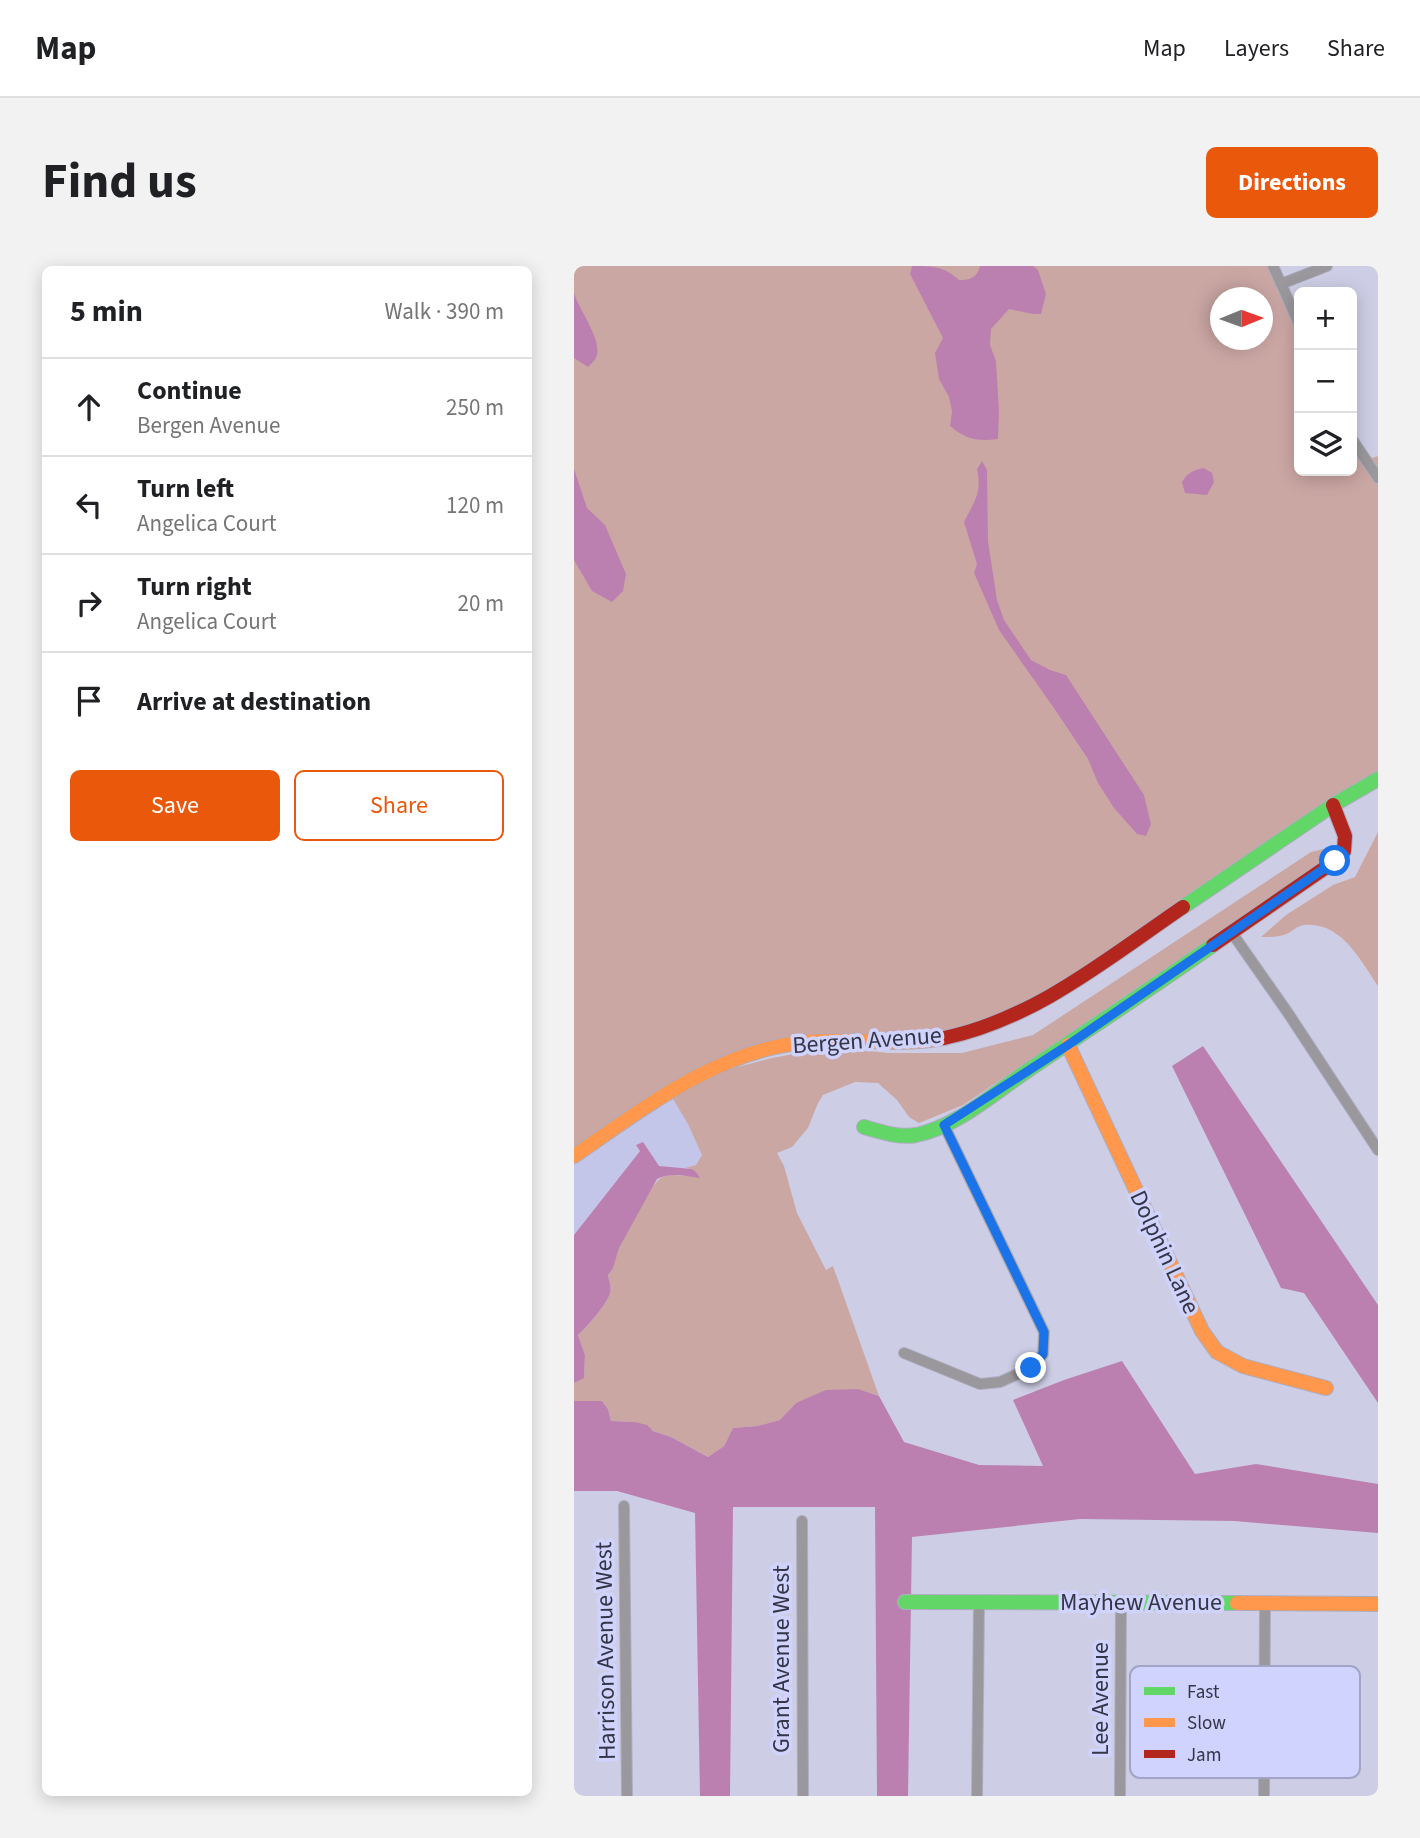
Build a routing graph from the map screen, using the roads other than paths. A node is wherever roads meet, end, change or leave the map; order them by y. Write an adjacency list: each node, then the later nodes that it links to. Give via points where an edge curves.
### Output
1 (1273, 266): 3 (street)
2 (1327, 266): 3 (street)
3 (1281, 284): 4 (street)
4 (1294, 313)
5 (1357, 446): 6 (street)
6 (1378, 478)
7 (1378, 779): 8 (street, Bergen Avenue)
8 (1333, 806): 9 (street, via 1345,836 1344,851); 14 (street, Bergen Avenue, via 1052,996 1024,1010 976,1031 924,1041 816,1042 753,1053 702,1075)
9 (1232, 933): 10 (street); 13 (street)
10 (1068, 1045): 11 (street); 16 (street, Dolphin Lane, via 1202,1331 1217,1352 1243,1366)
11 (944, 1125): 12 (street, via 917,1135 895,1136); 15 (street, via 1044,1332 1043,1354 1031,1368 1000,1382 980,1384)
12 (864, 1127)
13 (1378, 1150)
14 (574, 1156)
15 (904, 1353)
16 (1326, 1388)
17 (624, 1506): 26 (street, Harrison Avenue West)
18 (802, 1521): 27 (street, Grant Avenue West)
19 (979, 1601): 20 (street, Mayhew Avenue); 21 (street, Mayhew Avenue); 28 (street)
20 (1121, 1601): 22 (street, Mayhew Avenue); 29 (street, Lee Avenue)
21 (905, 1602)
22 (1265, 1602): 23 (street, Mayhew Avenue); 24 (street)
23 (1378, 1604)
24 (1265, 1666)
25 (1264, 1778): 30 (street)
26 (627, 1796)
27 (803, 1796)
28 (977, 1796)
29 (1120, 1796)
30 (1264, 1796)

